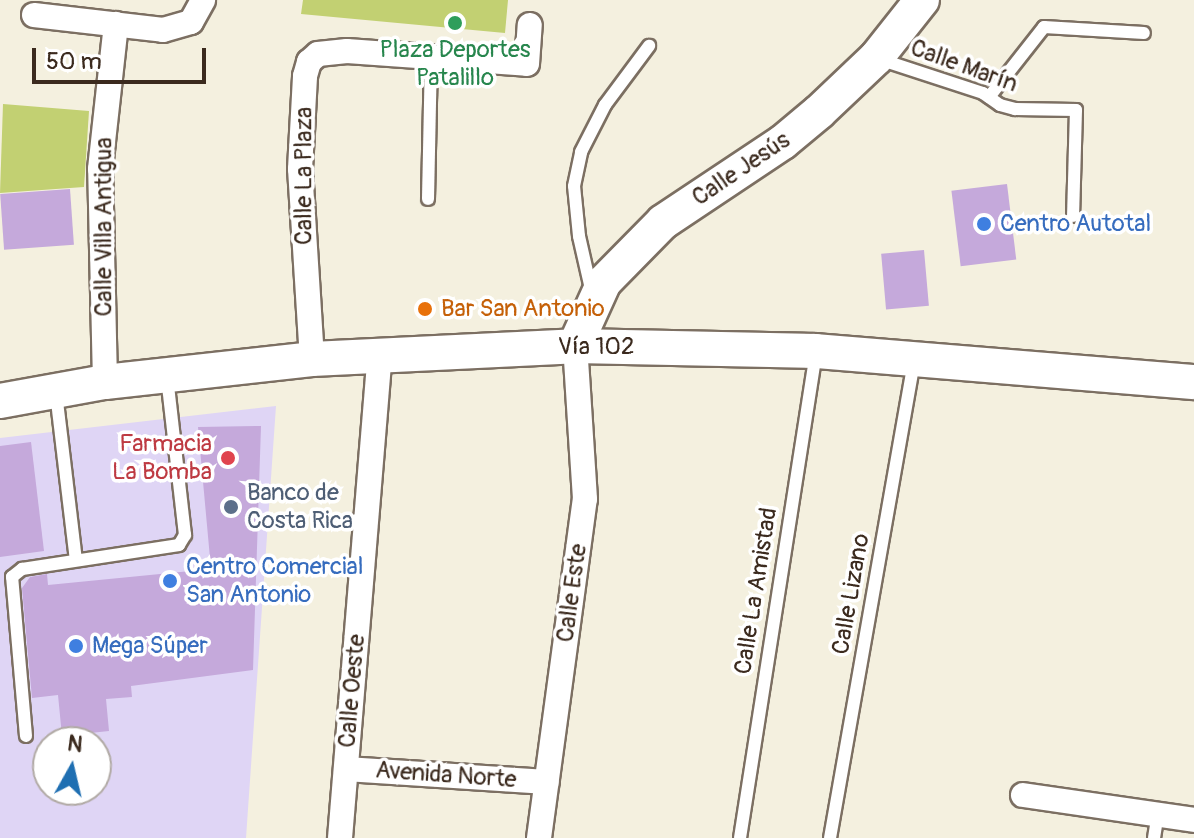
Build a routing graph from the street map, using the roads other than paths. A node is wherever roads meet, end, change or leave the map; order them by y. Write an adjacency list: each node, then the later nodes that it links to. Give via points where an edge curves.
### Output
1 (203, 0): 4 (street, via 191,22 179,28)
2 (922, 0): 9 (main road, Calle Jesús)
3 (34, 15): 4 (street)
4 (116, 24): 20 (street, Calle Villa Antigua, via 100,169)
5 (530, 25): 8 (street, Calle La Plaza, via 527,64)
6 (1144, 33): 10 (lane, via 1044,27)
7 (649, 46): 13 (lane, via 605,105 581,152 574,186 577,223)
8 (431, 57): 11 (lane); 18 (street, Calle La Plaza, via 330,51 309,62 300,169)
9 (876, 58): 10 (lane, Calle Marín); 13 (main road, Calle Jesús, via 783,142 663,222 604,282)
10 (989, 97): 12 (lane, Calle Marín, via 1015,109 1076,110)
11 (428, 199)
12 (1073, 216)
13 (594, 304): 14 (main road, Calle Jesús)
14 (575, 346): 15 (main road, Vía 102); 16 (main road, Vía 102); 27 (street, Calle Este, via 585,499)
15 (816, 351): 17 (main road, Vía 102); 33 (lane, Calle La Amistad)
16 (380, 353): 18 (main road, Vía 102); 26 (street, Calle Oeste)
17 (915, 357): 21 (main road, Vía 102); 34 (lane, Calle Lizano)
18 (312, 359): 19 (main road, Vía 102)
19 (167, 375): 20 (main road, Vía 102); 24 (lane, via 185,535 179,545)
20 (105, 382): 22 (main road, Vía 102)
21 (1194, 382)
22 (55, 390): 23 (main road, Vía 102); 24 (lane)
23 (0, 401)
24 (76, 560): 25 (lane, via 22,569 12,577)
25 (26, 736)
26 (346, 769): 27 (street, Avenida Norte); 31 (street, Calle Oeste)
27 (547, 782): 32 (street, Calle Este)
28 (1023, 795): 30 (street)
29 (1194, 820): 30 (street)
30 (1156, 826)
31 (340, 838)
32 (539, 838)
33 (740, 838)
34 (830, 838)

